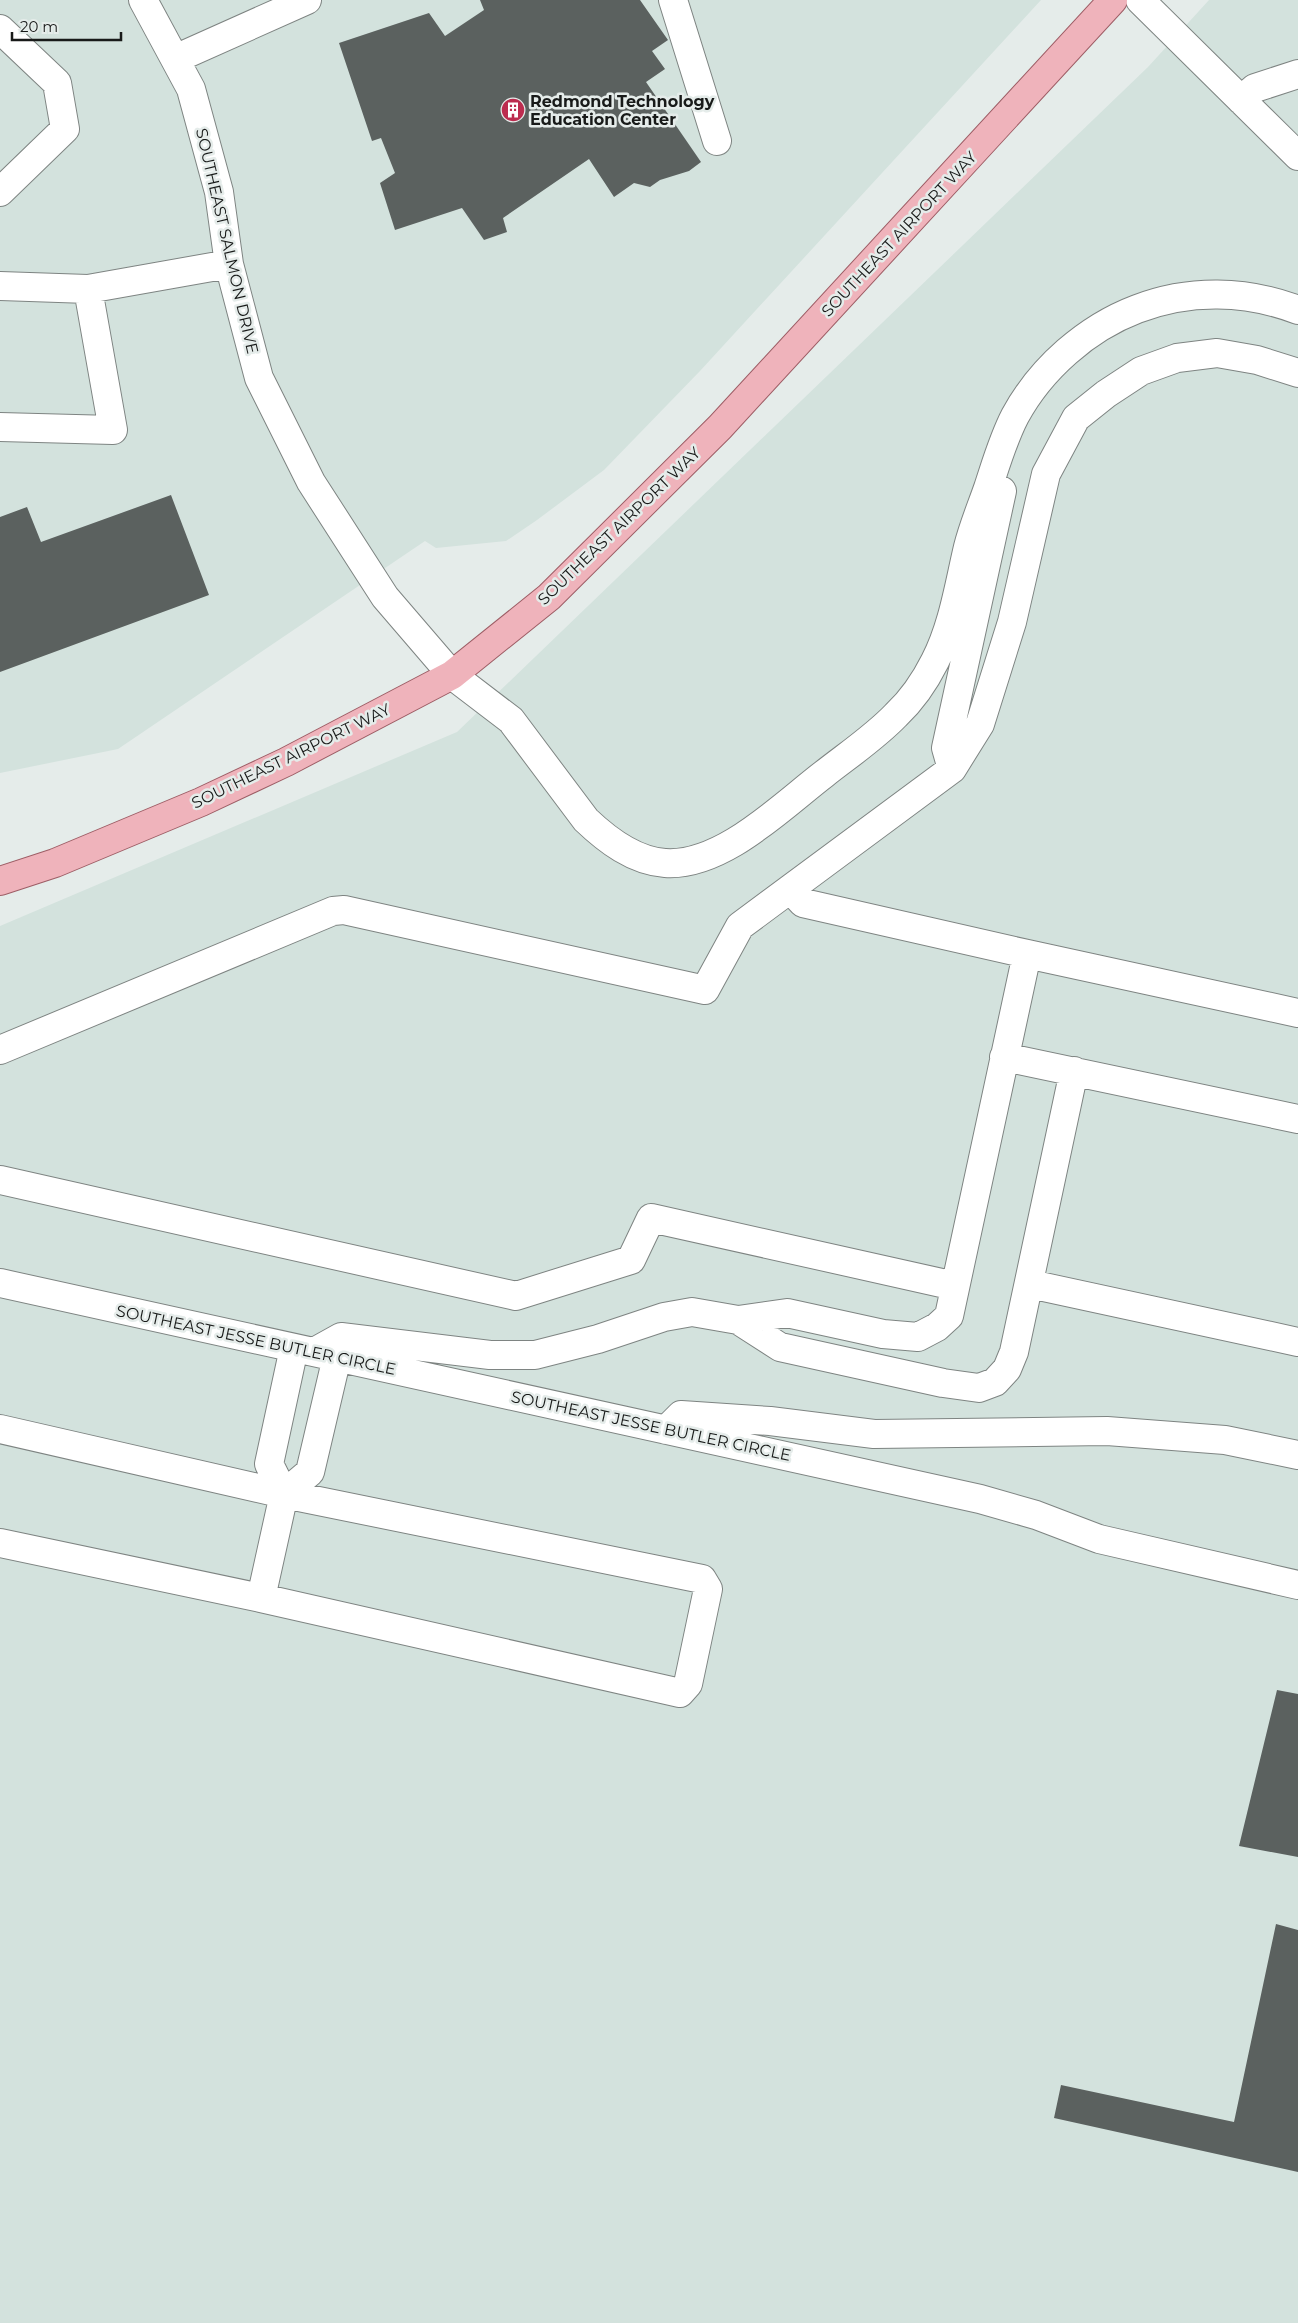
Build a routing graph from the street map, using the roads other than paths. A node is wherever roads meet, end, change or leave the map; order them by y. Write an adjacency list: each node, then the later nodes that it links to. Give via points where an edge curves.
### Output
1 (143, 0): 7 (street, SOUTHEAST SALMON DRIVE)
2 (307, 0): 7 (street)
3 (673, 0): 10 (street)
4 (1113, 0): 20 (main road, SOUTHEAST AIRPORT WAY, via 720,427 549,598)
5 (1140, 0): 9 (street)
6 (0, 29): 12 (street, via 56,83 65,129)
7 (175, 59): 13 (street, SOUTHEAST SALMON DRIVE, via 191,89 219,192)
8 (1298, 74): 9 (street, via 1255,88)
9 (1241, 100): 11 (street)
10 (717, 141)
11 (1298, 156)
12 (0, 192)
13 (229, 264): 15 (street); 20 (street, SOUTHEAST SALMON DRIVE, via 259,378 311,482 385,597)
14 (0, 286): 15 (street)
15 (88, 289): 18 (street, via 113,430)
16 (1298, 310): 19 (street, via 1251,296 1220,294 1188,295 1126,313 1098,328 1052,366 1032,390)
17 (1298, 373): 21 (street, via 1257,360 1217,353 1177,358 1141,371 1076,418 1046,474 1012,622 980,724)
18 (0, 427)
19 (1002, 446): 20 (street, via 969,543 945,639 912,698 879,731 750,831 701,858 666,863 647,860 613,844 586,820 512,720); 21 (street, via 1009,462 946,748)
20 (452, 675): 22 (main road, SOUTHEAST AIRPORT WAY, via 286,762 201,802 55,863)
21 (952, 769): 23 (street)
22 (0, 881)
23 (790, 889): 24 (street, via 803,903); 26 (street, via 740,926 705,990 344,910 333,911)
24 (1027, 954): 25 (street); 27 (street)
25 (1298, 1014)
26 (0, 1050)
27 (1004, 1057): 28 (street); 33 (street)
28 (1074, 1071): 29 (street); 32 (street)
29 (1298, 1119)
30 (0, 1180): 33 (street, via 516,1296 632,1260 651,1218)
31 (0, 1283): 36 (street, SOUTHEAST JESSE BUTLER CIRCLE)
32 (1030, 1284): 34 (street, via 1008,1369 995,1382 979,1388 942,1383 780,1347); 35 (street)
33 (955, 1286): 34 (street, via 949,1316 918,1337 883,1334 787,1314)
34 (738, 1320): 36 (street, via 692,1312 664,1317 535,1355 490,1355 341,1337)
35 (1298, 1342)
36 (315, 1353): 38 (street, SOUTHEAST JESSE BUTLER CIRCLE); 40 (street, via 310,1472); 40 (street, via 269,1464)
37 (0, 1429): 40 (street)
38 (666, 1430): 39 (street, via 681,1415 770,1421 874,1434 1107,1431 1225,1440); 42 (street, SOUTHEAST JESSE BUTLER CIRCLE, via 980,1499 1019,1509 1123,1546)
39 (1298, 1455)
40 (284, 1494): 43 (street); 43 (street, via 702,1579 708,1589 688,1684 680,1693)
41 (0, 1543): 43 (street)
42 (1298, 1585)
43 (261, 1598)

